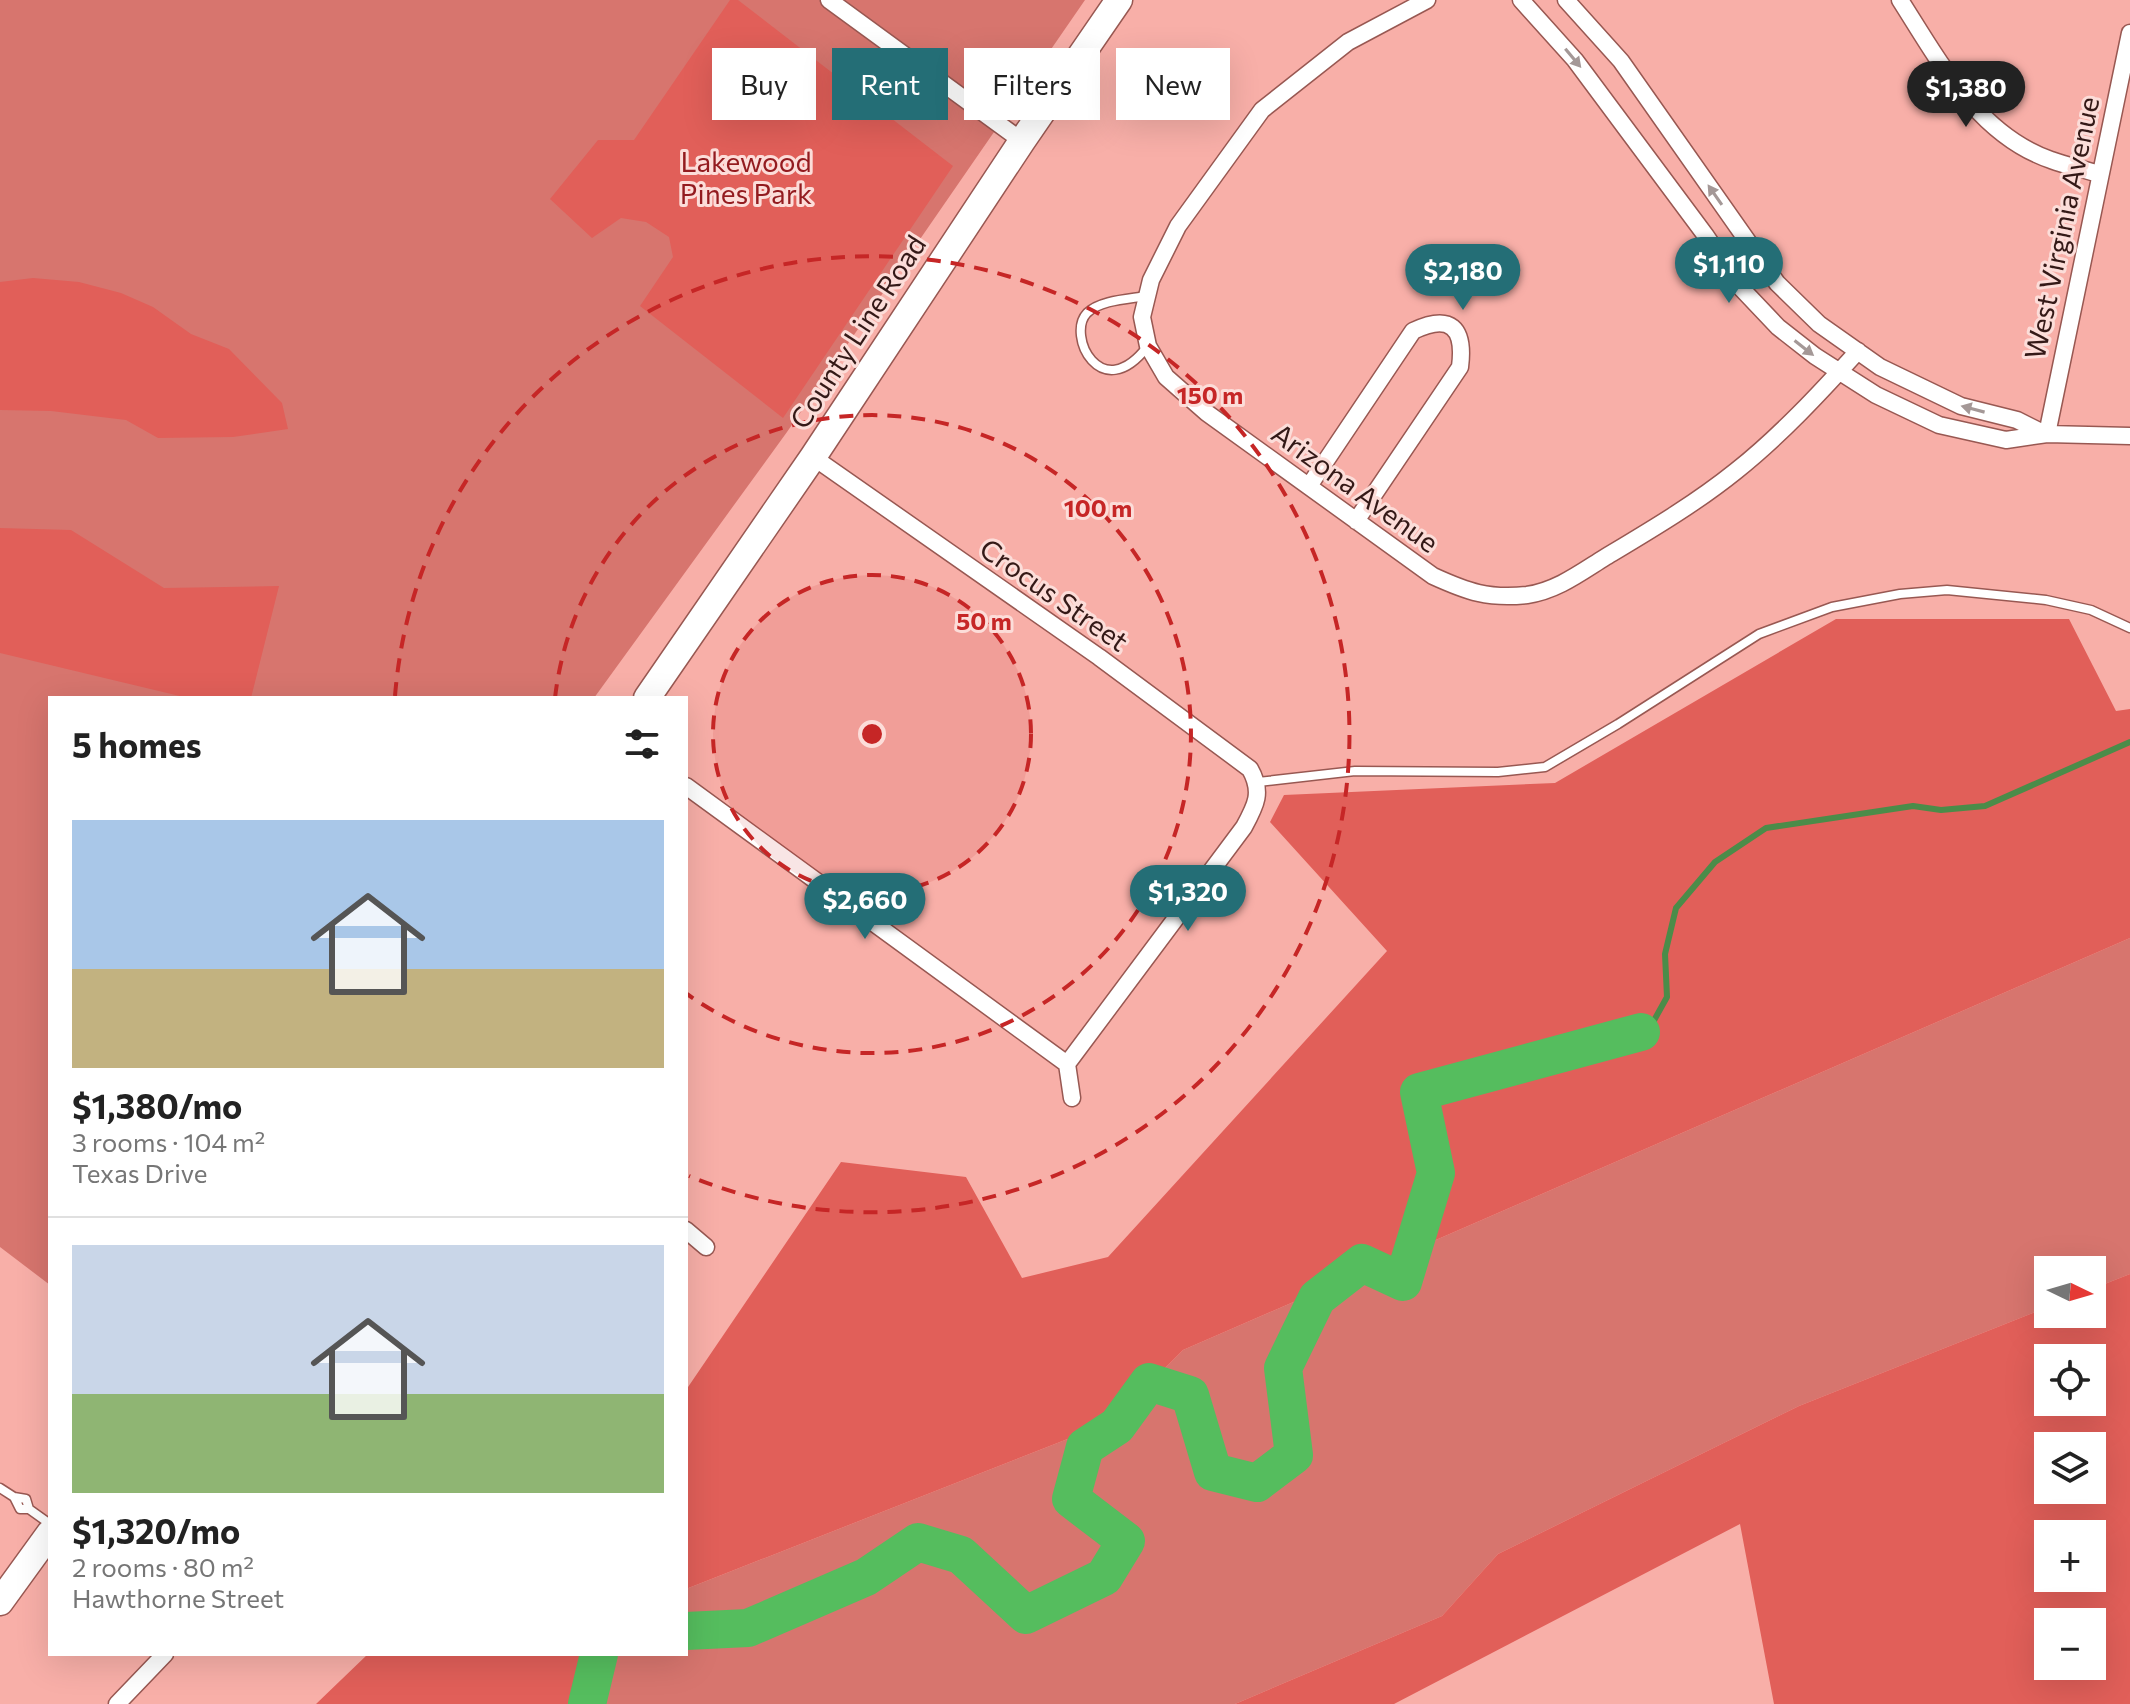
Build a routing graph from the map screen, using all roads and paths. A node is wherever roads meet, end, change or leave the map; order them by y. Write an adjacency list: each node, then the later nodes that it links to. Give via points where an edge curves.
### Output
1 (829, 0): 8 (street)
2 (1119, 0): 8 (main road, County Line Road)
3 (1427, 0): 10 (street, Arizona Avenue, via 1348,42 1262,110 1178,226)
4 (1521, 0): 13 (street, one-way to 13, via 1575,60 1741,288 1778,327)
5 (1566, 0): 12 (street, one-way to 5, via 1819,324 1777,283 1621,61)
6 (1900, 0): 9 (street, via 1979,114 2049,160)
7 (2130, 33): 9 (street, West Virginia Avenue)
8 (1022, 141): 16 (main road, County Line Road)
9 (2099, 174): 14 (street, West Virginia Avenue)
10 (1147, 296): 11 (street, Arizona Avenue, via 1142,317); 11 (lane, via 1098,306 1082,320 1079,332 1085,349 1106,370 1123,370)
11 (1148, 346): 17 (street, Arizona Avenue, via 1166,377 1207,413)
12 (1858, 351): 13 (street, Arizona Avenue); 14 (street, one-way to 12, via 2017,420 1961,406)
13 (1839, 371): 14 (street, via 1939,425 2006,440); 18 (street, Arizona Avenue, via 1736,471 1660,525 1552,589 1529,595 1471,594 1433,576)
14 (2047, 434): 15 (street)
15 (2130, 436)
16 (813, 457): 20 (main road, County Line Road); 21 (street, Crocus Street, via 1099,657 1250,769)
17 (1309, 486): 18 (street, Arizona Avenue); 18 (street, via 1413,331 1430,323 1458,331 1463,345 1460,367)
18 (1356, 521)
19 (2130, 628): 21 (lane, via 2091,610 2046,600 1947,590 1900,594 1832,607 1759,634 1545,767 1498,772 1355,771)
20 (648, 696)
21 (1258, 782): 23 (street, via 1256,806 1244,827)
22 (688, 787): 23 (street)
23 (1067, 1064): 24 (street)
24 (1072, 1098)
25 (688, 1232): 26 (street)
26 (706, 1247)
27 (0, 1488): 28 (lane, via 26,1499 29,1509)
28 (48, 1523)
29 (48, 1536): 30 (main road)
30 (0, 1602)
31 (163, 1656): 32 (street)
32 (117, 1704)

